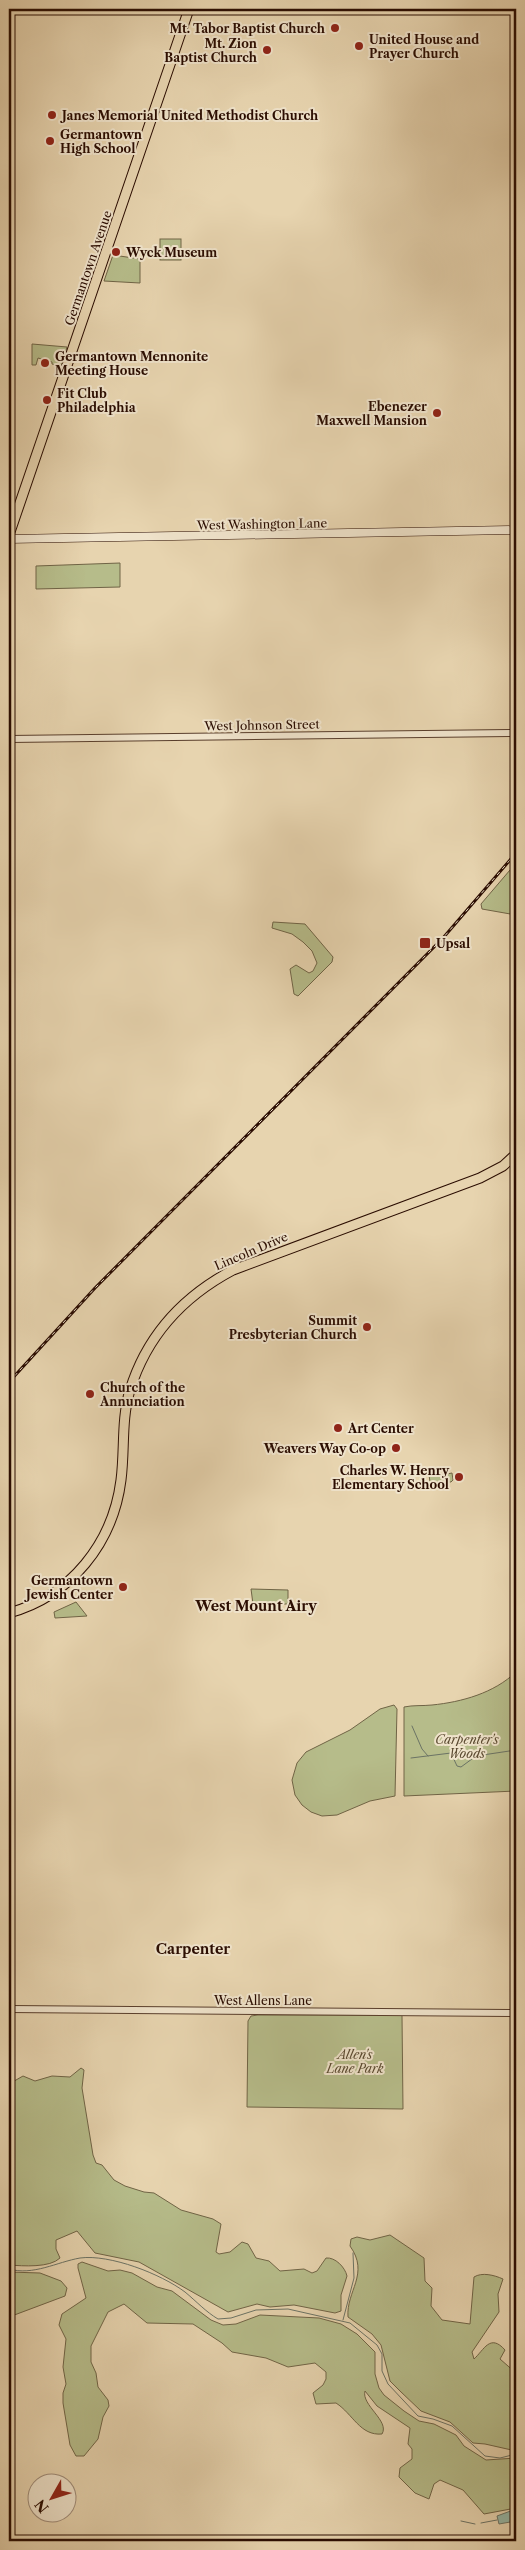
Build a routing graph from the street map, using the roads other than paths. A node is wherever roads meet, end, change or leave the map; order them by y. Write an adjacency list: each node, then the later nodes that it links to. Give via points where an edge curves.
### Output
1 (189, 9): 3 (main road, Germantown Avenue)
2 (516, 530): 4 (main road, West Washington Lane)
3 (9, 535)
4 (9, 539)
5 (516, 733): 6 (street, West Johnson Street)
6 (9, 739)
7 (516, 1154): 8 (main road, Lincoln Drive, via 497,1170 480,1178 234,1270 189,1298 154,1338 134,1378 124,1416 119,1490 99,1545 85,1566 64,1586 38,1602)
8 (9, 1613)
9 (9, 2010): 10 (street, West Allens Lane)
10 (516, 2013)

